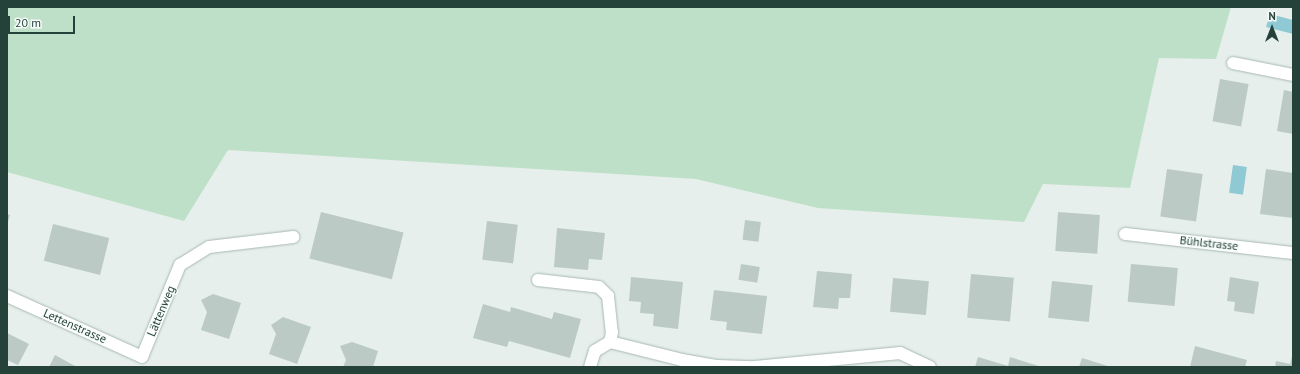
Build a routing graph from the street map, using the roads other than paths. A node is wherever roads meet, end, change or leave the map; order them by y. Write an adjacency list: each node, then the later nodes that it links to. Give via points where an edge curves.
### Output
1 (1233, 64): 2 (street)
2 (1293, 75)
3 (1125, 234): 5 (street, Bühlstrasse)
4 (293, 237): 9 (street, Lättenweg, via 209,247 180,265)
5 (1293, 253)
6 (538, 280): 8 (street, via 599,287 608,296 612,332)
7 (7, 296): 9 (street, Lettenstrasse)
8 (610, 342): 10 (street, via 595,352); 11 (street, via 682,360 717,366)
9 (142, 357)
10 (590, 367)
11 (754, 367): 12 (street, via 900,353)
12 (930, 367)

